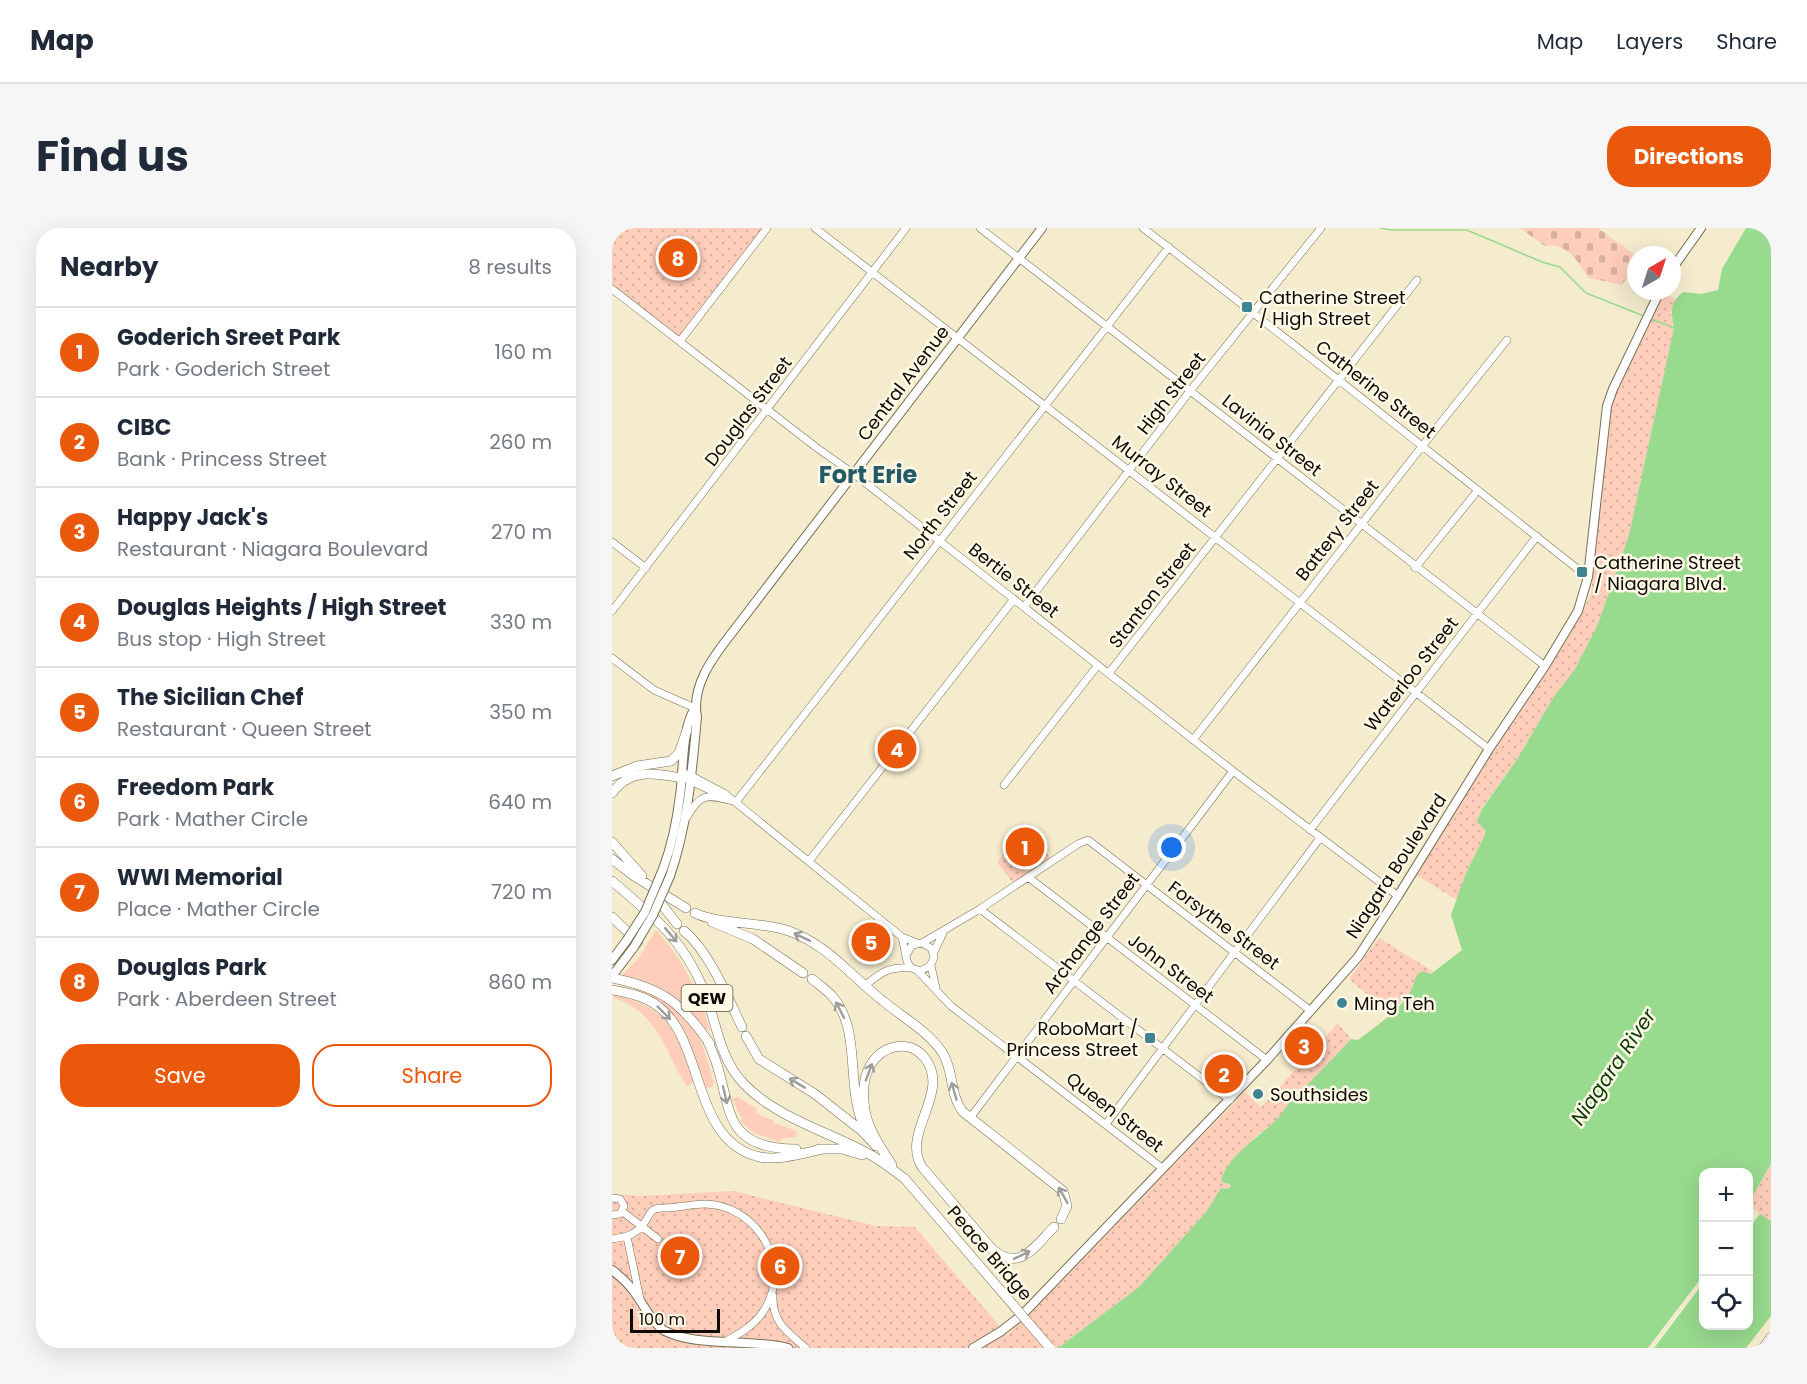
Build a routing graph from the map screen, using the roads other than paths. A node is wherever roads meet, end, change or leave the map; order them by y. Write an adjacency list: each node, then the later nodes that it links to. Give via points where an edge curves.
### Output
1 (767, 228): 20 (street)
2 (815, 228): 12 (street, Murray Street)
3 (906, 228): 12 (street, Douglas Street)
4 (980, 228): 11 (street, Lavinia Street)
5 (1042, 228): 11 (main road, Central Avenue)
6 (1143, 228): 9 (street, Catherine Street)
7 (1321, 228): 16 (street, High Street)
8 (1701, 228): 10 (main road)
9 (1168, 247): 16 (street, Catherine Street); 17 (street, North Street)
10 (1681, 256)
11 (1019, 258): 17 (street, Lavinia Street); 18 (main road, Central Avenue)
12 (872, 272): 18 (street, Murray Street); 24 (street, Douglas Street)
13 (1417, 280): 21 (street, Stanton Street)
14 (612, 289): 20 (street, Bertie Street)
15 (1656, 300): 37 (main road, Niagara Boulevard, via 1607,406)
16 (1254, 313): 21 (street, Catherine Street); 22 (street, High Street)
17 (1106, 326): 22 (street, Lavinia Street); 23 (street, North Street)
18 (958, 338): 23 (street, Murray Street); 28 (main road, Central Avenue)
19 (1507, 340): 25 (street, Battery Street)
20 (680, 342): 24 (street, Bertie Street)
21 (1339, 379): 25 (street, Catherine Street); 26 (street, Stanton Street)
22 (1190, 391): 26 (street, Lavinia Street); 27 (street, High Street)
23 (1045, 405): 27 (street, Murray Street); 33 (street, North Street)
24 (768, 410): 28 (street, Bertie Street); 35 (street, Douglas Street)
25 (1423, 445): 29 (street, Catherine Street); 30 (street, Battery Street)
26 (1277, 458): 30 (street, Lavinia Street); 32 (street, Stanton Street)
27 (1130, 470): 32 (street, Murray Street); 40 (street, High Street)
28 (854, 474): 33 (street, Bertie Street); 48 (main road, Central Avenue, via 719,649 706,670)
29 (1478, 490): 31 (street, Catherine Street); 36 (street)
30 (1360, 525): 36 (street, Lavinia Street); 39 (street, Battery Street)
31 (1537, 536): 37 (street, Catherine Street); 42 (street, Waterloo Street)
32 (1216, 537): 39 (street, Murray Street); 46 (street, Stanton Street)
33 (939, 541): 38 (street, Bertie Street); 58 (street, North Street)
34 (612, 542): 35 (street)
35 (645, 568): 41 (street, Douglas Street)
36 (1415, 568): 42 (street, Lavinia Street)
37 (1588, 577): 45 (main road, Niagara Boulevard, via 1578,611)
38 (1014, 599): 40 (street, Bertie Street); 64 (street)
39 (1299, 604): 47 (street, Murray Street); 50 (street, Battery Street)
40 (1024, 607): 44 (street, Bertie Street)
41 (612, 611)
42 (1477, 614): 45 (street, Lavinia Street); 47 (street, Waterloo Street)
43 (612, 658): 48 (street, via 654,690)
44 (1098, 665): 46 (street, Bertie Street); 56 (street, Stanton Street)
45 (1545, 666): 51 (main road, Niagara Boulevard)
46 (1109, 673): 50 (street, Bertie Street)
47 (1415, 693): 51 (street, Murray Street); 60 (street, Waterloo Street)
48 (695, 708): 49 (main road, Central Avenue); 55 (main road, Central Avenue, via 697,717)
49 (687, 730): 52 (highway, via 674,759); 55 (main road, Central Avenue)
50 (1193, 740): 53 (street, Bertie Street)
51 (1489, 749): 70 (main road, Niagara Boulevard)
52 (646, 766): 54 (highway); 55 (highway)
53 (1233, 771): 60 (street, Bertie Street); 68 (street, Archange Street)
54 (612, 776)
55 (687, 777): 57 (highway, via 640,774); 58 (street); 59 (main road, Central Avenue); 65 (main road, Central Avenue)
56 (1004, 785)
57 (612, 793)
58 (736, 802): 59 (street, via 705,796 696,802); 64 (street)
59 (686, 819): 65 (main road, Central Avenue)
60 (1310, 830): 61 (street, Bertie Street)
61 (1320, 838): 70 (street, Bertie Street); 82 (street)
62 (612, 842): 69 (highway)
63 (612, 858): 69 (highway)
64 (808, 861): 77 (street)
65 (667, 873): 79 (main road, Central Avenue, bridge, via 656,908)
66 (1028, 878): 68 (street, Forsythe Street, via 1078,844 1090,842); 71 (street); 78 (street, John Street)
67 (612, 881): 103 (highway, QEW, one-way to 103, via 677,942 704,991 720,1044 735,1072 758,1095)
68 (1147, 885): 78 (street, Archange Street); 82 (street, Forsythe Street)
69 (656, 893): 72 (highway); 74 (highway)
70 (1398, 896): 96 (main road, Niagara Boulevard, via 1358,957)
71 (980, 909): 76 (street); 91 (street)
72 (694, 913): 88 (highway, via 746,935); 92 (highway, one-way to 72, via 830,952 807,939 774,927)
73 (612, 917): 79 (highway)
74 (677, 924)
75 (684, 931): 105 (highway, QEW, one-way to 75, via 815,1094 759,1059 723,986 697,943)
76 (943, 933): 80 (street); 81 (street)
77 (902, 937): 80 (street); 83 (street)
78 (1106, 938): 91 (street, Archange Street); 95 (street, John Street)
79 (631, 939): 84 (main road, Central Avenue); 89 (main road, Central Avenue)
80 (920, 943): 81 (street); 83 (street, via 909,949)
81 (934, 952): 85 (street)
82 (1236, 952): 95 (street); 96 (street, Forsythe Street)
83 (907, 955): 86 (street); 87 (street)
84 (612, 960)
85 (931, 966): 87 (street); 94 (street)
86 (896, 967): 87 (street); 92 (street)
87 (914, 969): 94 (street, Queen Street)
88 (803, 973)
89 (613, 975): 97 (highway, via 667,997 689,1016)
90 (812, 979): 105 (highway, QEW, one-way to 90, via 856,1107 844,1015 831,994)
91 (1073, 980): 98 (street); 99 (street, Archange Street)
92 (864, 986): 112 (highway, one-way to 92, via 1067,1206 1063,1191 967,1116 956,1101 948,1065 938,1047)
93 (612, 990): 106 (highway, one-way to 106, via 645,998 670,1018 716,1122 737,1147 766,1157)
94 (937, 990): 99 (street, Queen Street, via 951,1006)
95 (1195, 1005): 98 (street); 100 (street, John Street)
96 (1311, 1011): 100 (main road, Niagara Boulevard)
97 (707, 1040): 103 (highway, via 745,1091 767,1107); 106 (highway, one-way to 106, via 730,1115 742,1134 770,1148)
98 (1163, 1048): 101 (street); 104 (street)
99 (1017, 1055): 102 (street, Archange Street); 104 (street, Queen Street)
100 (1267, 1060): 101 (main road, Niagara Boulevard)
101 (1230, 1100): 108 (main road, Niagara Boulevard)
102 (973, 1114)
103 (792, 1117): 107 (highway, QEW)
104 (1106, 1124): 108 (street, Queen Street)
105 (876, 1145): 107 (highway, QEW)
106 (823, 1149): 107 (highway, via 850,1151)
107 (889, 1165): 114 (highway, one-way to 114, via 867,1119 865,1082 877,1056 900,1046 920,1053 933,1077 931,1099 916,1146 922,1167 1002,1256 1024,1256); 126 (highway, Peace Bridge / QEW, bridge)
108 (1162, 1168): 125 (main road, Niagara Boulevard, via 1022,1315)
109 (612, 1198): 110 (street, via 622,1201)
110 (622, 1212): 111 (street); 113 (street)
111 (612, 1215)
112 (1061, 1219)
113 (642, 1227): 115 (street); 117 (street); 119 (street, via 658,1208 704,1204 728,1208 748,1220 764,1238 773,1260)
114 (1054, 1227)
115 (627, 1237): 116 (street); 120 (street)
116 (612, 1239)
117 (658, 1239)
118 (612, 1270): 120 (main road)
119 (774, 1284): 122 (street, via 760,1317 742,1333); 124 (street, via 773,1308 777,1319)
120 (641, 1301): 122 (main road, via 654,1322 674,1336 697,1343)
121 (1771, 1337): 127 (highway)
122 (722, 1343): 123 (main road)
123 (788, 1348)
124 (806, 1348)
125 (973, 1348)
126 (1050, 1348)
127 (1763, 1348)

